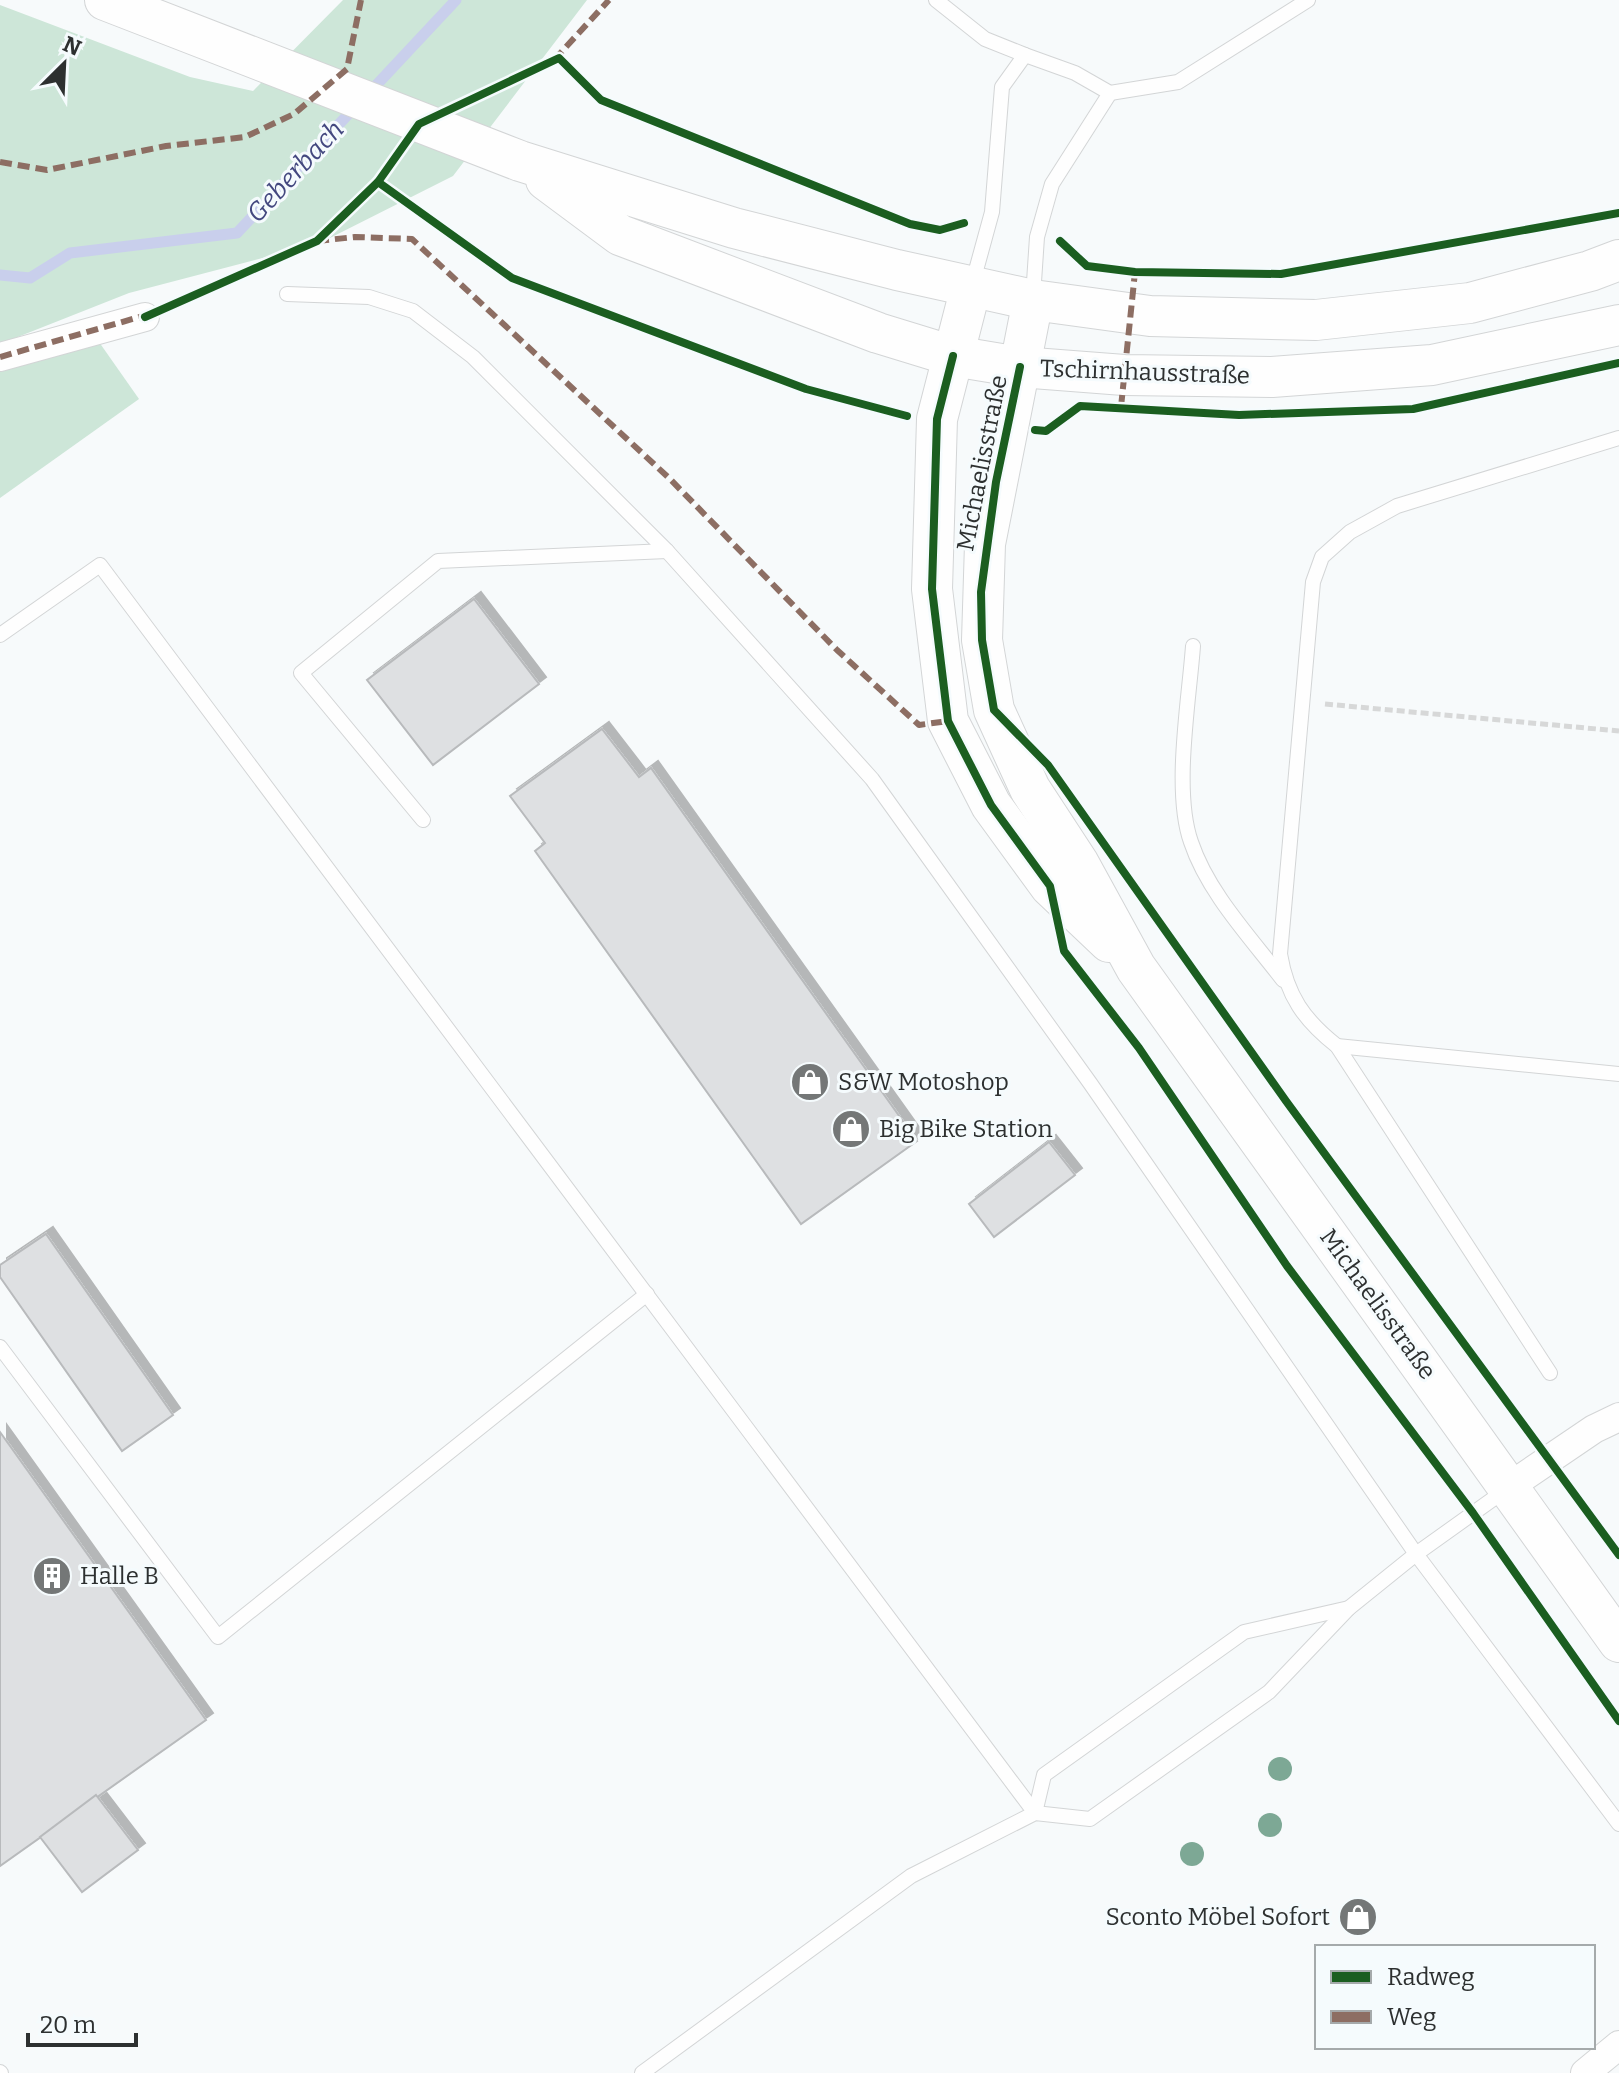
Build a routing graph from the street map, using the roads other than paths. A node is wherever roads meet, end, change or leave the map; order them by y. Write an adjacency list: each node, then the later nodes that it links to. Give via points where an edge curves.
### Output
1 (105, 0): 6 (main road, Tschirnhausstraße)
2 (936, 0): 4 (lane, via 985,39)
3 (1308, 0): 5 (lane, via 1178,82)
4 (1025, 55): 5 (lane); 8 (lane, via 1002,87 992,212)
5 (1110, 93): 10 (lane, via 1052,184 1037,237)
6 (520, 161): 8 (main road, Tschirnhausstraße, via 734,228); 13 (main road, Tschirnhausstraße, via 620,235)
7 (1619, 260): 10 (main road, Tschirnhausstraße, via 1470,303 1316,320 1150,316)
8 (971, 287): 10 (main road, Tschirnhausstraße); 13 (main road, Michaelisstraße)
9 (287, 294): 17 (lane, via 369,297 413,311 473,357)
10 (1033, 300): 15 (main road, Michaelisstraße)
11 (145, 317): 14 (street)
12 (1619, 325): 15 (main road, Tschirnhausstraße, via 1403,368 1272,377)
13 (953, 356): 15 (main road, Tschirnhausstraße); 21 (main road, Michaelisstraße, via 937,419 932,589 948,721 991,805 1050,886)
14 (0, 357)
15 (1020, 367): 21 (main road, Michaelisstraße, via 993,497 981,592 982,640 994,710 1030,789)
16 (1619, 438): 22 (lane, via 1397,506 1350,532 1322,557 1313,582 1280,954)
17 (667, 551): 20 (lane, via 438,561 301,673); 30 (lane, via 872,779)
18 (0, 635): 25 (lane, via 100,565)
19 (1193, 646): 22 (lane, via 1183,798 1191,842 1221,898)
20 (423, 820)
21 (1136, 968): 29 (main road, Michaelisstraße)
22 (1284, 981): 23 (lane, via 1297,1008)
23 (1337, 1046): 24 (lane); 27 (lane)
24 (1619, 1074)
25 (647, 1294): 26 (lane, via 218,1637); 33 (lane)
26 (0, 1347)
27 (1550, 1373)
28 (1619, 1417): 29 (street)
29 (1510, 1486): 30 (lane); 32 (main road, Michaelisstraße)
30 (1416, 1554): 31 (lane); 34 (lane)
31 (1349, 1608): 33 (lane, via 1269,1692 1090,1819); 33 (lane, via 1244,1632 1044,1775)
32 (1619, 1642)
33 (1035, 1813): 36 (lane, via 911,1876)
34 (1619, 1824)
35 (1619, 2045): 37 (street)
36 (642, 2073)
37 (1585, 2073)

